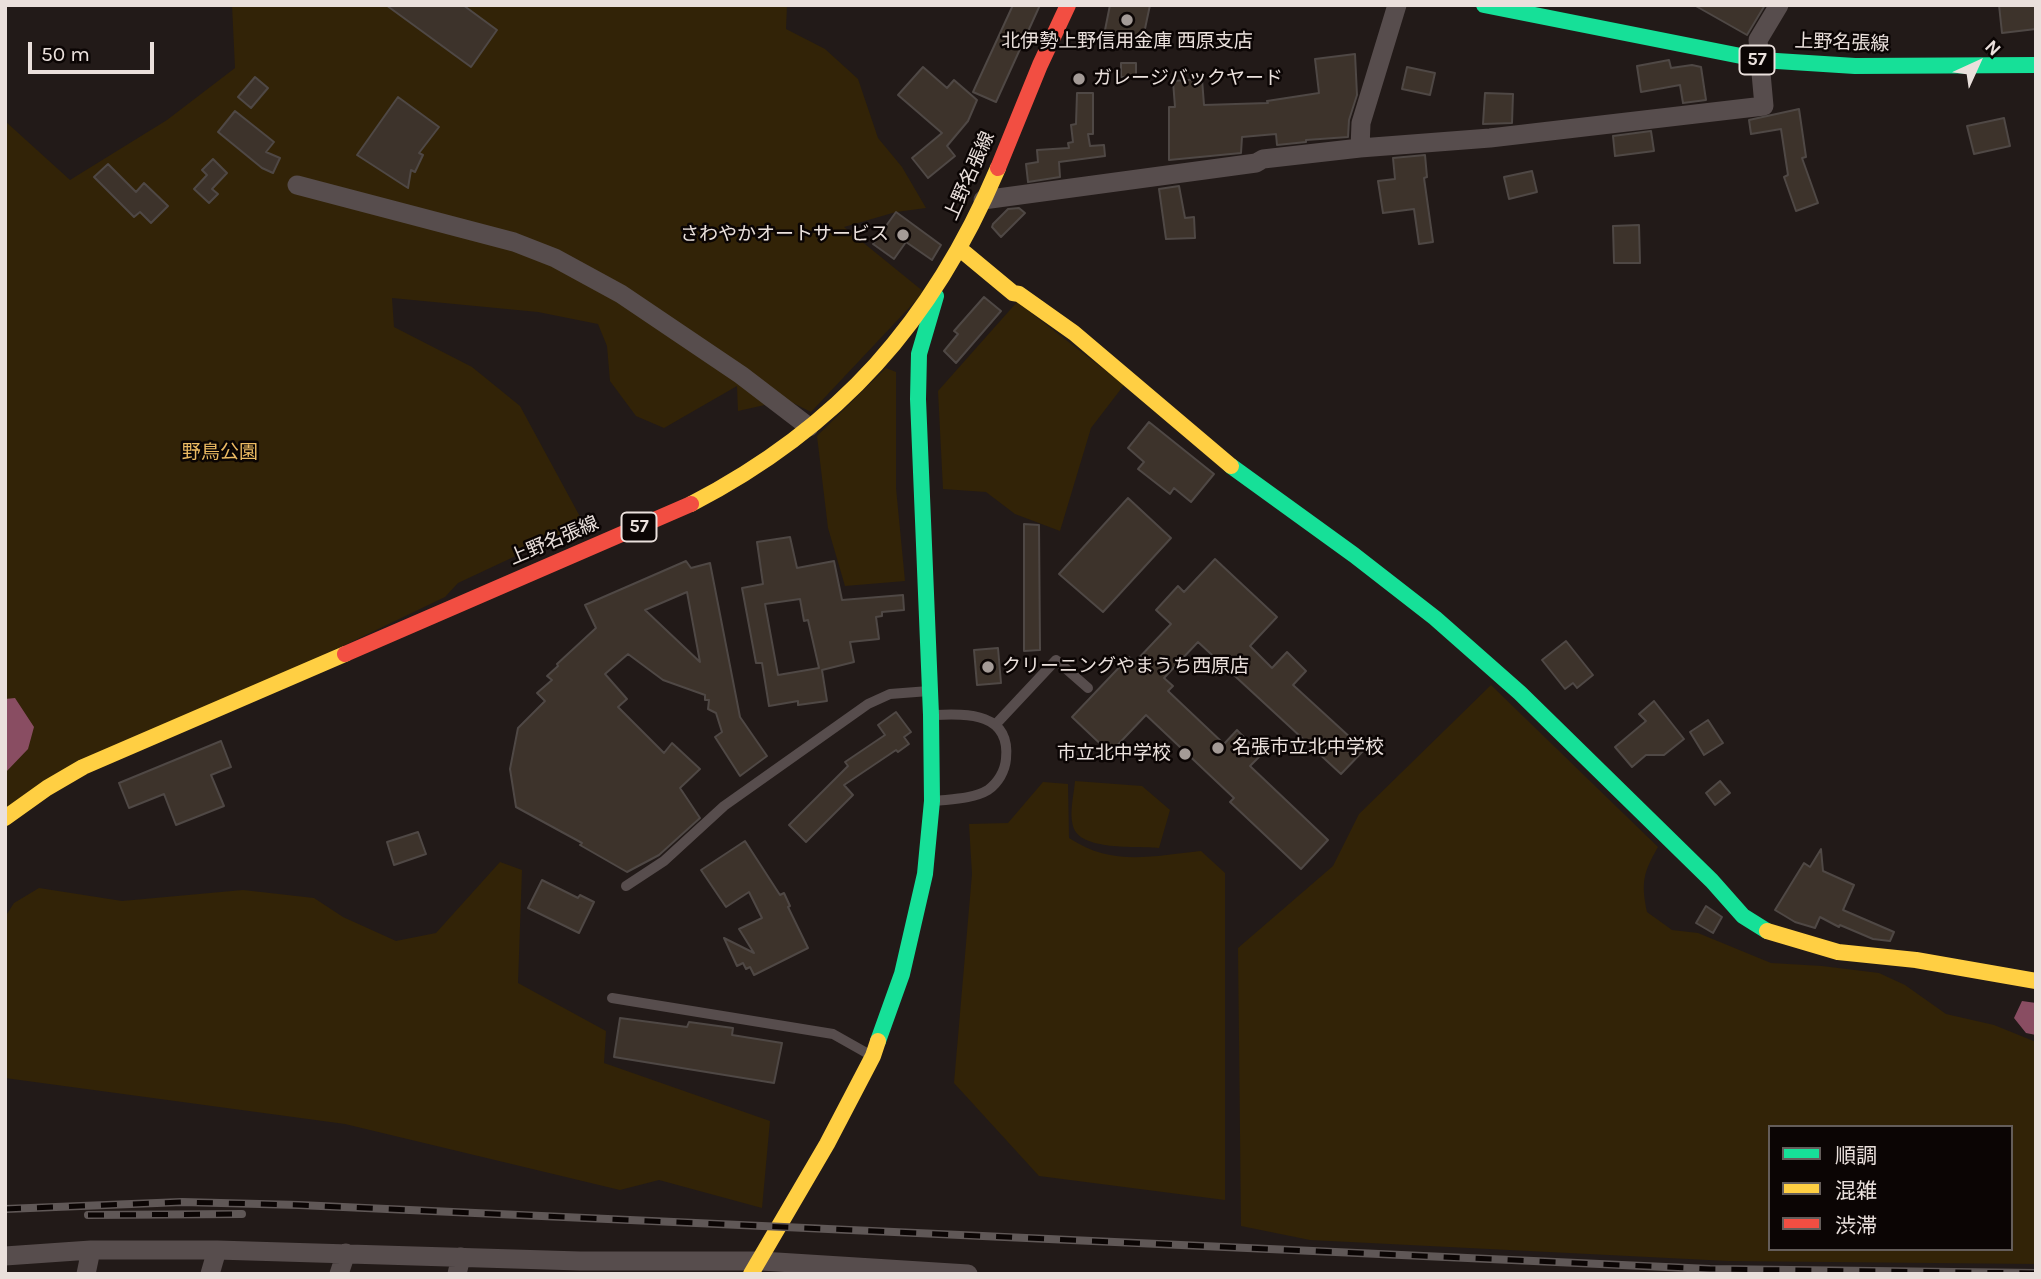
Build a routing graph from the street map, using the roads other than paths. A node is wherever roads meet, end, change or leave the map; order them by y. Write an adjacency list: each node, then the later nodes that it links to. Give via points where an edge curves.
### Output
1 (1068, 5): 9 (street, 上野名張線 / 57)
2 (1397, 5): 7 (street, via 1361,123)
3 (1484, 5): 5 (street, 上野名張線 / 57)
4 (1779, 5): 5 (street, via 1758,40)
5 (1761, 61): 6 (street, 上野名張線 / 57, via 1855,66); 7 (street, via 1764,106)
6 (2036, 65)
7 (1360, 148): 9 (street)
8 (297, 185): 12 (street, via 514,242 555,258 621,294)
9 (983, 200): 10 (street, 上野名張線 / 57)
10 (960, 248): 11 (street, 上野名張線 / 57); 20 (street, via 1013,293 1074,333 1236,470 1435,618 1529,702 1743,916 1771,933 1839,952)
11 (942, 280): 12 (street, 上野名張線 / 57, via 878,361); 14 (street, via 923,334 919,366)
12 (809, 427): 18 (street, 上野名張線 / 57, via 750,471 684,508 83,767)
13 (1088, 688): 16 (lane, via 1056,660)
14 (930, 691): 15 (street); 19 (lane, via 890,694 868,704 723,806 664,861)
15 (931, 715): 16 (lane, via 976,716); 17 (street)
16 (996, 724): 17 (lane, via 1007,749 995,784 981,793)
17 (932, 801): 22 (street, via 925,874 912,934)
18 (5, 818)
19 (626, 886)
20 (2036, 981)
21 (612, 998): 22 (lane, via 833,1034)
22 (873, 1056): 35 (street)
23 (91, 1250): 24 (street); 26 (street); 32 (street)
24 (217, 1250): 25 (street); 33 (street)
25 (346, 1253): 27 (street); 34 (street)
26 (5, 1256)
27 (459, 1265): 28 (street)
28 (578, 1267): 29 (street)
29 (703, 1267): 30 (street, via 761,1261)
30 (809, 1270): 31 (street)
31 (920, 1272): 36 (street)
32 (86, 1274)
33 (210, 1274)
34 (340, 1274)
35 (751, 1274)
36 (968, 1274)

